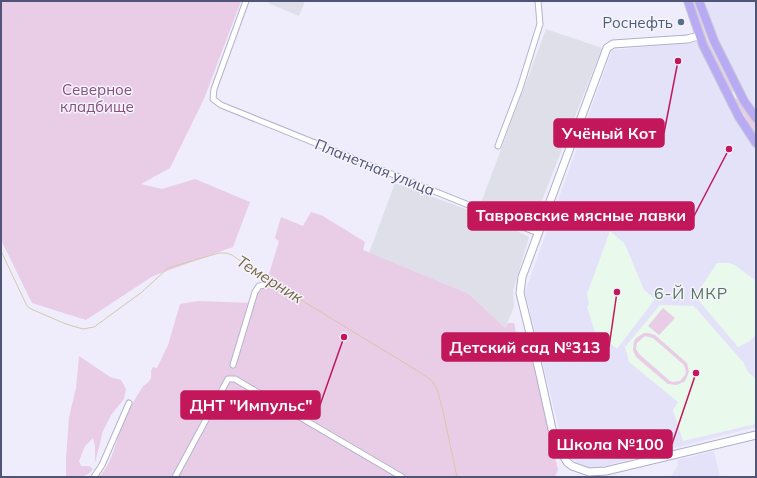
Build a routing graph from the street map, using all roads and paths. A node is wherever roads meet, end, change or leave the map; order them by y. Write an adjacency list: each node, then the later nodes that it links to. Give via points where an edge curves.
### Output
1 (246, 1): 11 (street, Планетная улица, via 214,89 213,99 221,106)
2 (538, 1): 10 (street, via 540,24)
3 (688, 1): 5 (main road)
4 (699, 1): 6 (main road, via 714,41)
5 (699, 36): 7 (main road); 11 (street, via 613,44 607,48)
6 (740, 92): 7 (main road, via 736,96); 8 (main road)
7 (729, 96): 9 (main road)
8 (756, 118)
9 (756, 143)
10 (498, 146)
11 (538, 232): 15 (street, via 522,277 520,293 553,435 564,457 572,466 589,472 606,471)
12 (265, 285): 13 (street, via 259,286 255,292)
13 (233, 365)
14 (129, 403): 16 (street, via 102,465)
15 (756, 435)
16 (94, 477)
17 (175, 477): 18 (street, via 228,380 235,379)
18 (402, 477)

